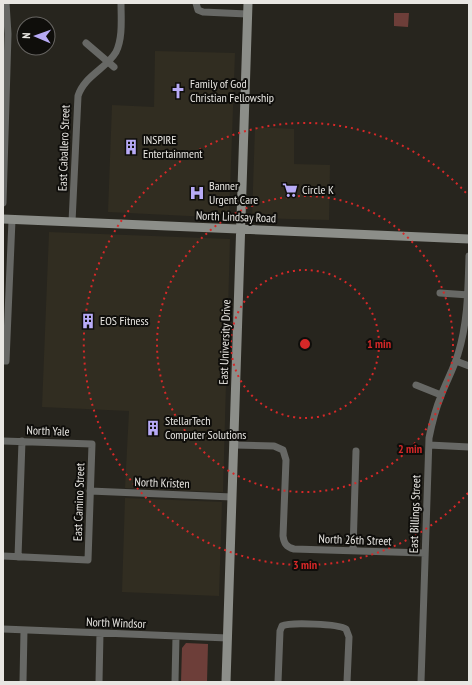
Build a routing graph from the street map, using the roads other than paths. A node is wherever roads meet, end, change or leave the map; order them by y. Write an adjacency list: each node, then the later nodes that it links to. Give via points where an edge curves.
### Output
1 (6, 3): 6 (street)
2 (121, 3): 8 (street, East Caballero Street, via 120,40 115,52)
3 (248, 3): 5 (main road, East University Drive)
4 (197, 6): 5 (street, via 206,13)
5 (247, 14): 13 (main road, East University Drive)
6 (6, 34): 10 (street)
7 (86, 43): 8 (street)
8 (107, 61): 9 (street); 12 (street, East Caballero Street, via 84,83 78,96)
9 (114, 67)
10 (3, 204)
11 (8, 220): 12 (main road, North Lindsay Road); 16 (street)
12 (72, 222): 13 (main road, North Lindsay Road)
13 (241, 229): 14 (main road, North Lindsay Road); 27 (main road, East University Drive)
14 (469, 239)
15 (469, 256): 18 (street, East Billings Street)
16 (7, 276): 19 (street)
17 (440, 293): 18 (street)
18 (468, 294): 20 (street, East Billings Street, via 463,335)
19 (4, 361)
20 (456, 361): 21 (street); 23 (street, East Billings Street)
21 (469, 366)
22 (416, 385): 23 (street)
23 (441, 395): 28 (street, East Billings Street, via 432,423)
24 (3, 440): 25 (street, North Yale)
25 (22, 441): 26 (street, North Yale); 36 (street)
26 (92, 444): 31 (street, East Camino Street)
27 (234, 445): 32 (main road, East University Drive); 33 (street, North 26th Street, via 274,446 283,450 286,460 283,536 286,545 294,549)
28 (429, 445): 29 (street); 34 (street, East Billings Street)
29 (469, 447)
30 (356, 451): 33 (street)
31 (90, 491): 32 (street, North Kristen); 36 (street, East Camino Street, via 88,560)
32 (232, 497): 41 (main road, East University Drive)
33 (353, 551): 34 (street, North 26th Street)
34 (425, 553): 48 (street, East Billings Street)
35 (3, 556): 36 (street)
36 (18, 557)
37 (3, 629): 38 (street, North Windsor)
38 (24, 630): 39 (street, North Windsor); 42 (street)
39 (100, 633): 40 (street, North Windsor); 43 (street)
40 (176, 636): 41 (street, North Windsor); 44 (street)
41 (228, 638): 45 (main road, East University Drive)
42 (23, 682)
43 (99, 682)
44 (175, 682)
45 (226, 682)
46 (278, 682): 47 (street, via 279,634 282,626 291,624 346,628 349,637)
47 (347, 682)
48 (421, 682)

